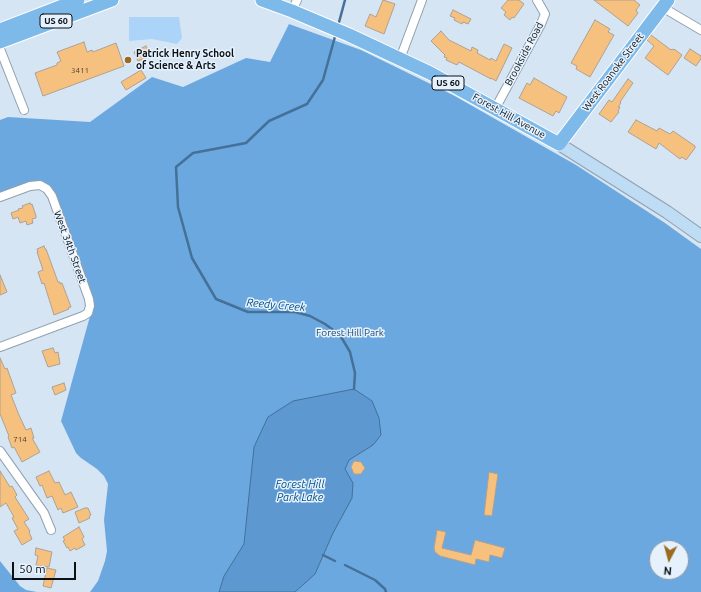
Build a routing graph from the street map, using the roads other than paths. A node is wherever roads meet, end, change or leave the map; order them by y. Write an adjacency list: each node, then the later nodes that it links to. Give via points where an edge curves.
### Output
1 (78, 0): 8 (main road, US 60)
2 (112, 0): 10 (main road, US 60)
3 (262, 0): 7 (main road, Forest Hill Avenue / US 60)
4 (422, 0): 12 (street)
5 (537, 0): 13 (street, Brookside Road, via 545,14)
6 (665, 4): 9 (street); 15 (main road, West Roanoke Street)
7 (297, 9): 12 (main road, Forest Hill Avenue / US 60)
8 (0, 30)
9 (701, 30)
10 (0, 42)
11 (0, 49): 14 (street)
12 (400, 59): 13 (main road, Forest Hill Avenue / US 60)
13 (496, 109): 15 (main road, Forest Hill Avenue / US 60)
14 (24, 110)
15 (559, 144): 17 (main road, Forest Hill Avenue, via 668,212)
16 (0, 197): 18 (street, West 34th Street, via 36,185 44,186 50,191 89,299 90,310 83,316)
17 (701, 236)
18 (0, 347)
19 (0, 451): 20 (street, via 44,513)
20 (51, 530)

